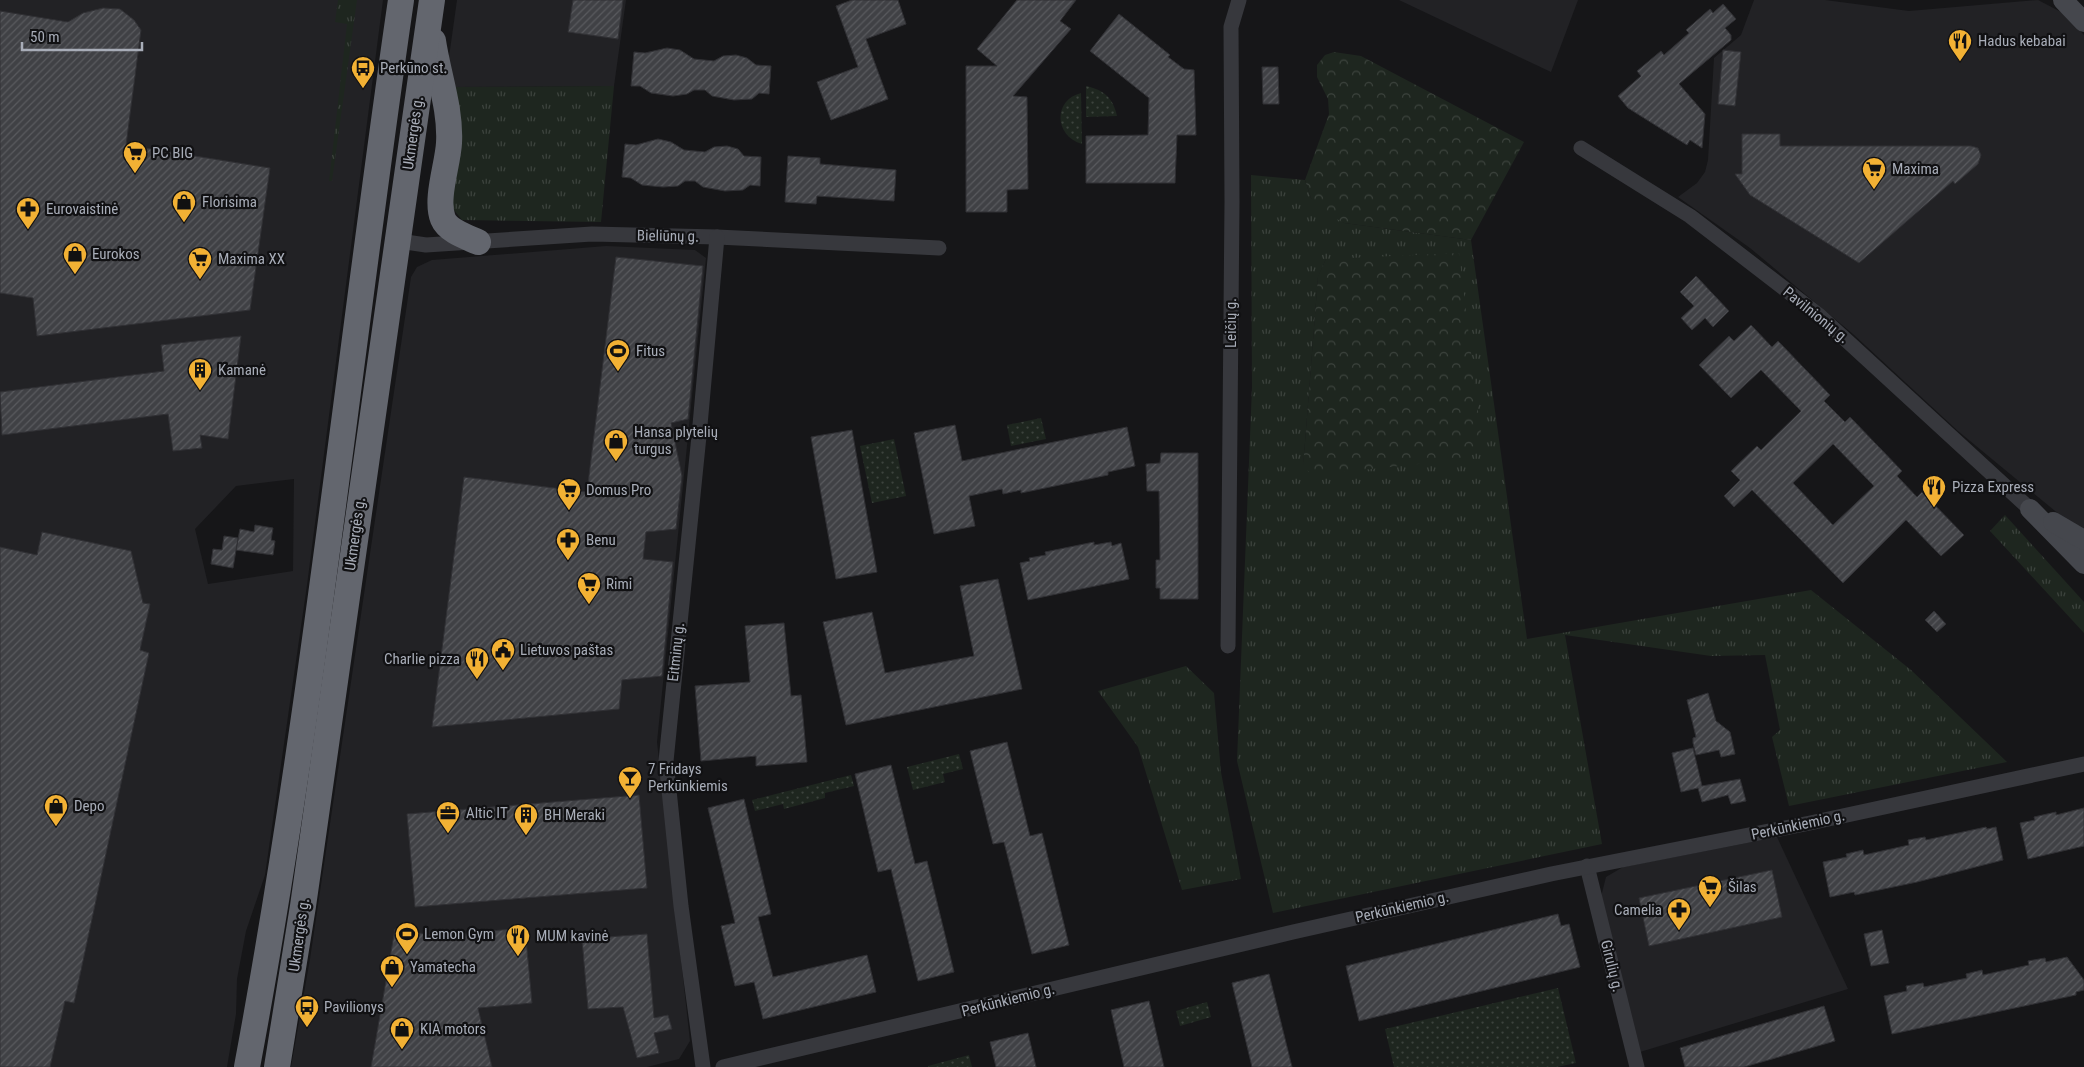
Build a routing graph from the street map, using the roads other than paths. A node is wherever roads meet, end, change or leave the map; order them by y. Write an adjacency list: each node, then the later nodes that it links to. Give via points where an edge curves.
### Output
1 (401, 0): 10 (highway, Ukmergės g.)
2 (1239, 0): 15 (street, Leičių g., via 1231,27)
3 (2063, 0): 5 (street)
4 (431, 8): 8 (highway, Ukmergės g.); 9 (highway, via 436,62 449,124 441,209 443,220 450,228)
5 (2084, 22)
6 (1580, 148): 12 (street, Pavilnionių g., via 1690,216 1820,316)
7 (717, 237): 9 (street, Bieliūnų g., via 592,234); 11 (street, Bieliūnų g.); 20 (street, Eitminų g., via 666,761 682,916)
8 (399, 241): 9 (street, Bieliūnų g., via 426,245); 10 (highway); 19 (highway, Ukmergės g., via 302,916)
9 (478, 242)
10 (366, 248): 18 (highway, Ukmergės g., via 336,496 270,946)
11 (938, 248)
12 (2030, 508): 13 (street, Pavilnionių g.); 14 (street, Pavilnionių g.)
13 (2084, 540)
14 (2084, 564)
15 (1228, 646)
16 (2084, 764): 17 (street, Perkūnkiemio g., via 1810,823)
17 (1587, 866): 21 (street, Perkūnkiemio g.); 22 (street, Girulių g.)
18 (247, 1067)
19 (277, 1067)
20 (703, 1067)
21 (723, 1067)
22 (1638, 1067)

